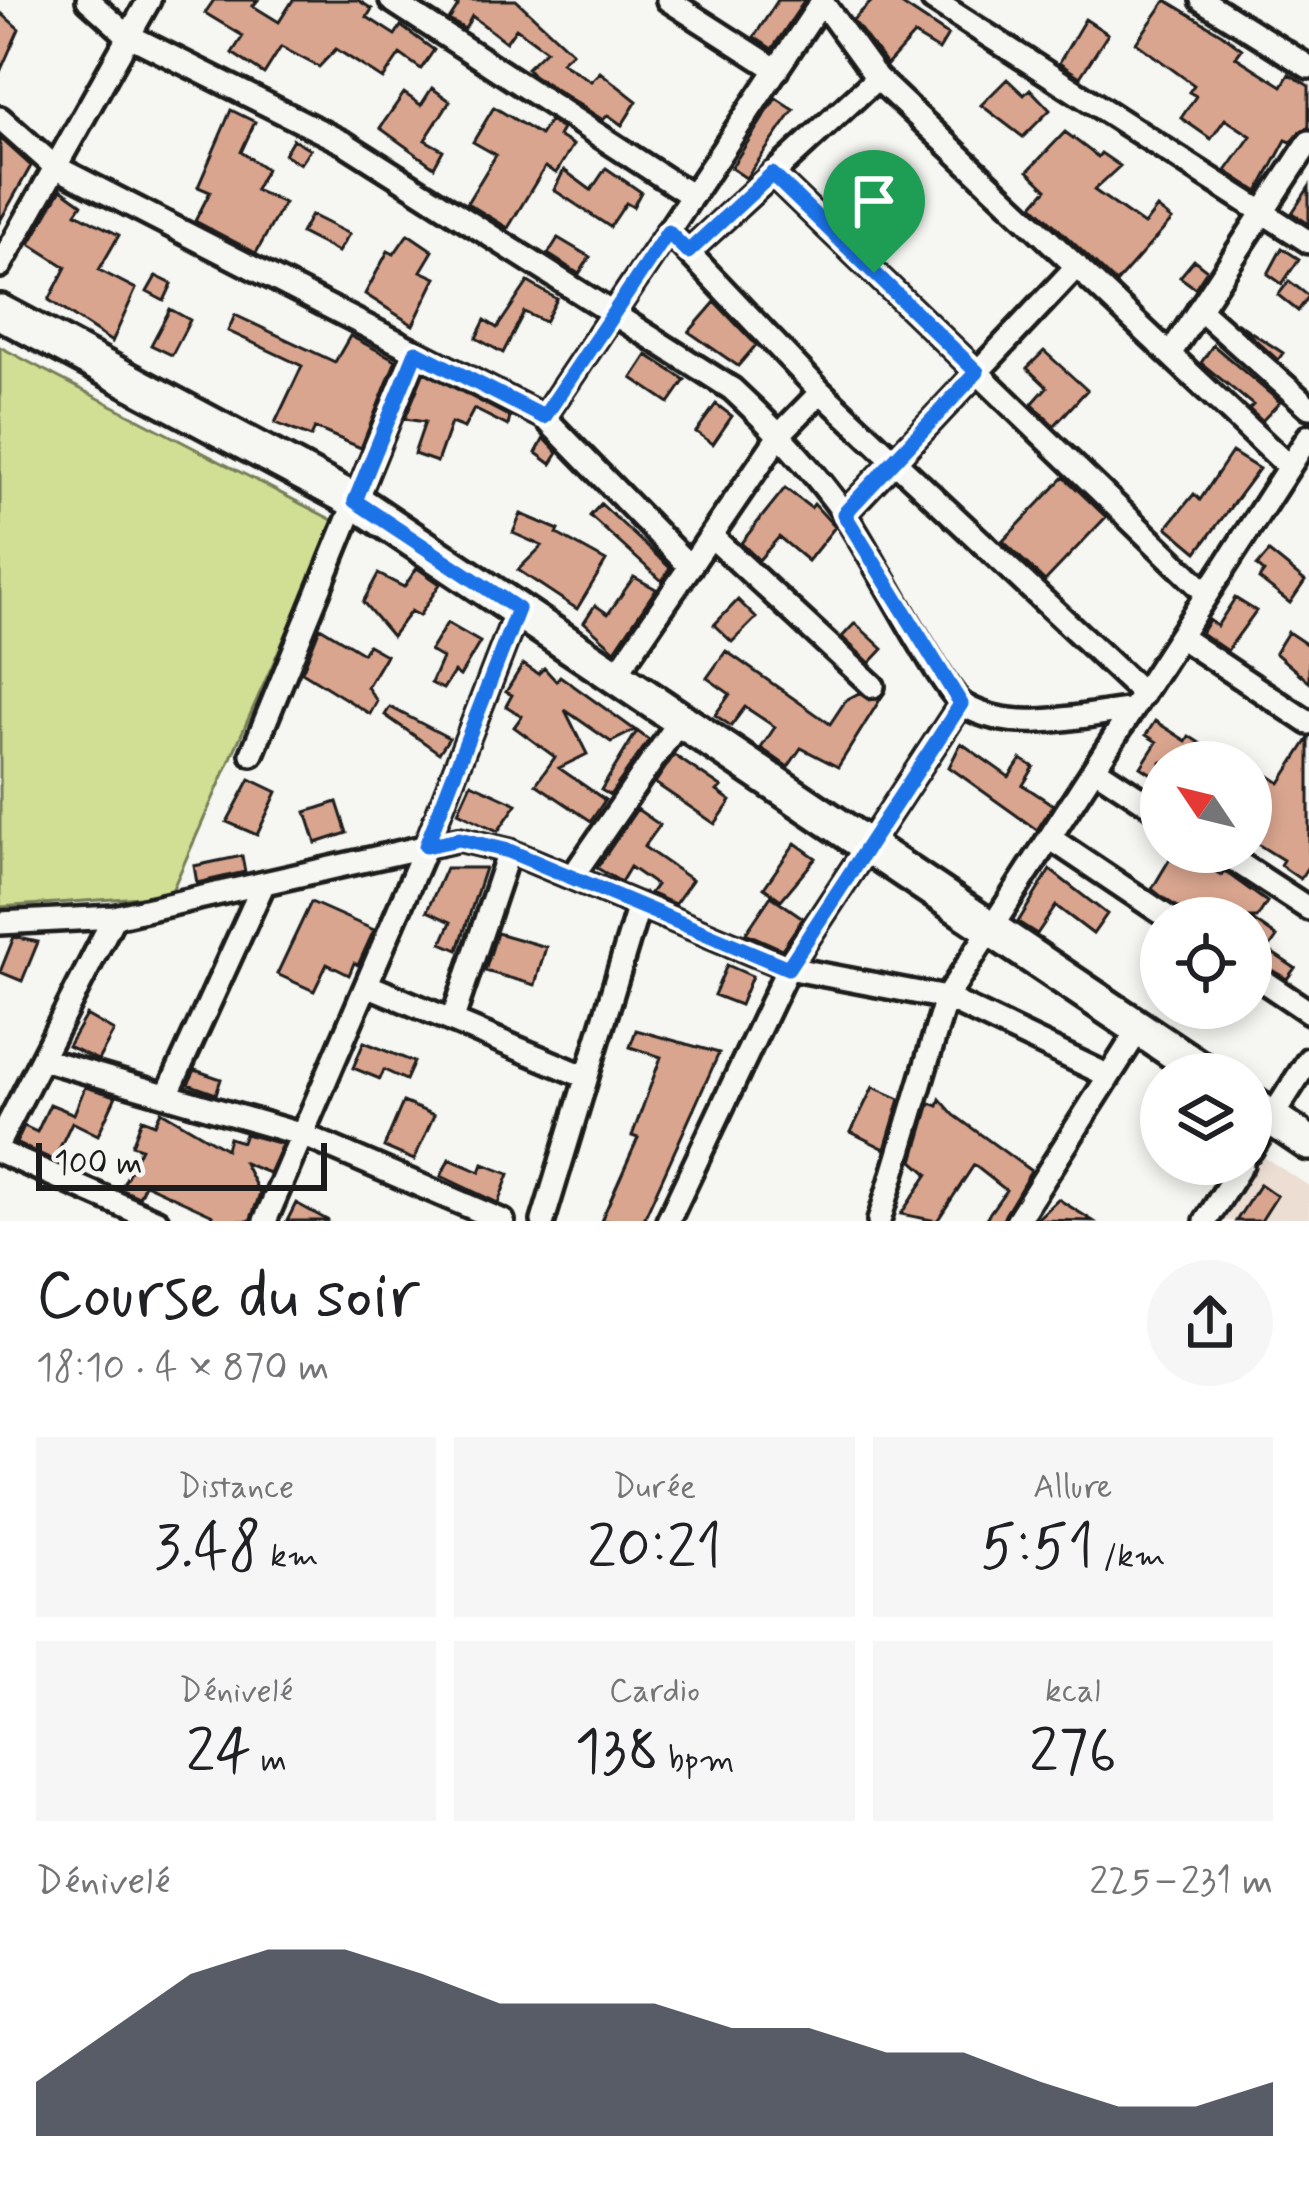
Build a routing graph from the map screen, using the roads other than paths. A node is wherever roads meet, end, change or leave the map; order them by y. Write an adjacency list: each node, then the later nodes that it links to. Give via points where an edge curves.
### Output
1 (88, 0): 8 (street)
2 (149, 0): 8 (street)
3 (391, 0): 16 (street)
4 (668, 0): 10 (street)
5 (933, 0): 17 (street)
6 (823, 1): 10 (street); 11 (street)
7 (1217, 4): 9 (street)
8 (126, 34): 14 (street); 25 (street, via 346,144)
9 (1309, 67)
10 (777, 70): 16 (street)
11 (877, 78): 15 (street); 22 (street)
12 (0, 118): 14 (street)
13 (1309, 142): 17 (street)
14 (54, 166): 21 (street); 26 (street)
15 (772, 174): 20 (street); 28 (street)
16 (692, 196): 18 (street)
17 (1263, 213): 19 (street); 23 (street)
18 (668, 232): 20 (street); 25 (street)
19 (1309, 242)
20 (688, 252): 29 (street)
21 (0, 266)
22 (1076, 266): 27 (street); 28 (street)
23 (1199, 309): 27 (street); 30 (street)
24 (0, 312): 36 (street)
25 (615, 312): 31 (street); 32 (street, via 732,389)
26 (416, 352): 31 (street); 36 (street)
27 (1170, 354): 35 (street)
28 (977, 372): 34 (street); 40 (street)
29 (821, 392): 32 (street); 34 (street)
30 (1309, 407)
31 (544, 417): 39 (street)
32 (781, 433): 37 (street); 38 (street)
33 (1309, 436): 35 (street)
34 (893, 461): 37 (street); 45 (street)
35 (1289, 467): 40 (street)
36 (355, 501): 41 (street); 49 (street)
37 (844, 514): 46 (street)
38 (711, 536): 39 (street); 44 (street)
39 (690, 567): 43 (street)
40 (1207, 594): 42 (street)
41 (518, 609): 43 (street); 53 (street)
42 (1180, 637): 45 (street); 48 (street)
43 (616, 675): 47 (street)
44 (873, 686)
45 (1136, 702): 46 (street, via 1034,721 997,719); 50 (street)
46 (961, 704): 54 (street)
47 (681, 719): 54 (street); 57 (street)
48 (1309, 722)
49 (252, 754)
50 (1097, 770): 51 (street); 52 (street)
51 (1140, 798)
52 (1050, 838): 59 (street); 64 (street)
53 (426, 846): 55 (street, via 459,839); 58 (street); 66 (street)
54 (870, 847): 64 (street); 65 (street)
55 (509, 851): 57 (street); 70 (street)
56 (1254, 873): 61 (street)
57 (572, 877): 60 (street)
58 (264, 883): 62 (street); 77 (street)
59 (1140, 899)
60 (639, 905): 65 (street); 76 (street)
61 (1309, 909)
62 (114, 916): 63 (street); 73 (street)
63 (0, 923)
64 (992, 928): 68 (street); 71 (street)
65 (788, 968): 68 (street); 89 (street)
66 (367, 985): 70 (street); 80 (street)
67 (1272, 987): 69 (street)
68 (946, 998): 75 (street); 90 (street)
69 (1309, 1012)
70 (452, 1021): 76 (street)
71 (1139, 1029): 72 (street); 75 (street)
72 (1175, 1053)
73 (42, 1059): 77 (street); 81 (street)
74 (1309, 1059): 78 (street)
75 (1109, 1076): 91 (street)
76 (586, 1077): 88 (street)
77 (167, 1095): 80 (street)
78 (1272, 1099)
79 (1272, 1118): 82 (street)
80 (303, 1135): 86 (street); 87 (street)
81 (0, 1140)
82 (1309, 1143)
83 (0, 1152): 85 (street)
84 (1229, 1185): 92 (street)
85 (157, 1221)
86 (266, 1221)
87 (503, 1221)
88 (543, 1221)
89 (668, 1221)
90 (879, 1221)
91 (1017, 1221)
92 (1206, 1221)

